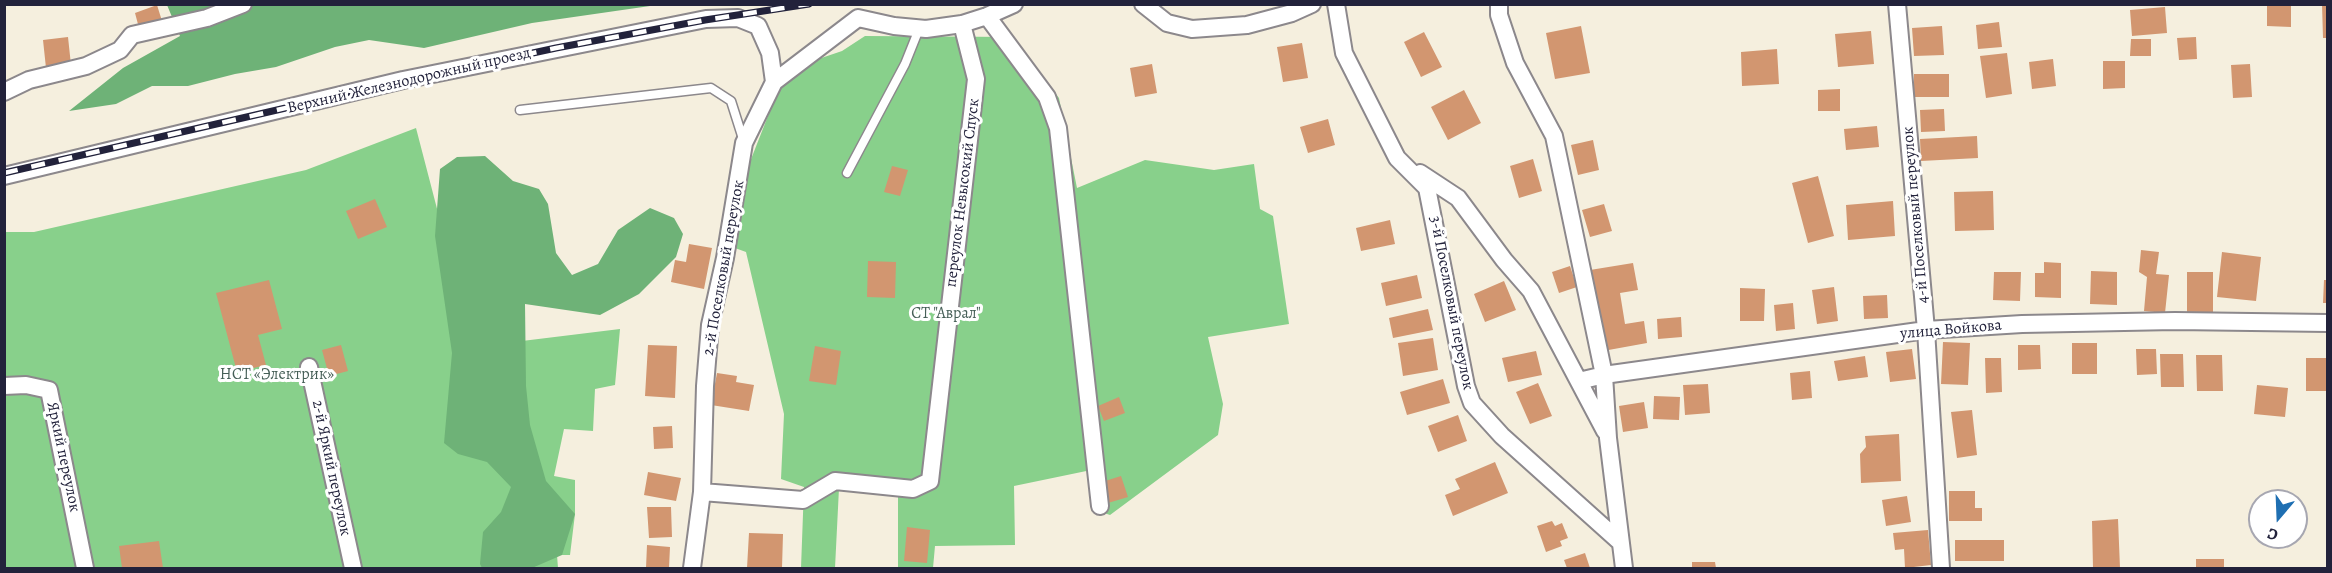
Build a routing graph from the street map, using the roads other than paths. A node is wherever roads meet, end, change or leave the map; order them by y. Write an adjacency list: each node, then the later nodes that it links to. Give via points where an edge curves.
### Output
1 (243, 4): 13 (street, via 207,18 132,34 120,50 86,66 29,80)
2 (1014, 4): 9 (street)
3 (1143, 4): 4 (street, via 1167,23 1192,29 1246,25)
4 (1312, 4)
5 (1336, 4): 16 (street, 3-й Поселковый переулок, via 1344,53)
6 (1499, 4): 22 (street, 3-й Поселковый переулок, via 1515,63 1554,136)
7 (1898, 4): 20 (street, 4-й Поселковый переулок)
8 (857, 11): 11 (street, via 894,26); 12 (street)
9 (987, 16): 10 (street); 27 (street, via 1047,97 1058,128)
10 (962, 24): 11 (street); 26 (street, переулок Невысокий Спуск, via 976,80 930,481 913,489 835,481 803,500)
11 (919, 29): 17 (lane, via 905,64)
12 (774, 82): 15 (street, 2-й Поселковый переулок); 18 (street, Верхний Железнодорожный проезд, via 770,53 758,26 738,18 706,19 403,80)
13 (4, 92)
14 (520, 110): 15 (lane, via 711,88 730,101)
15 (744, 143): 26 (street, 2-й Поселковый переулок, via 710,325)
16 (1396, 158): 23 (street, 3-й Поселковый переулок, via 1458,198 1531,291); 28 (street, 3-й Поселковый переулок, via 1427,188 1472,403 1502,436)
17 (847, 173)
18 (4, 176)
19 (2328, 323): 20 (street, улица Войкова, via 2163,321)
20 (1926, 330): 22 (street, улица Войкова); 33 (street, 4-й Поселковый переулок)
21 (309, 367): 30 (street, 2-й Яркий переулок)
22 (1604, 375): 23 (street, улица Войкова); 25 (street, 3-й Поселковый переулок)
23 (1579, 381): 25 (street, 3-й Поселковый переулок)
24 (4, 386): 29 (street, Яркий переулок, via 49,390)
25 (1608, 438): 28 (street, 3-й Поселковый переулок)
26 (702, 492): 31 (street, 2-й Поселковый переулок)
27 (1100, 506)
28 (1619, 541): 32 (street, 3-й Поселковый переулок)
29 (85, 568)
30 (353, 568)
31 (692, 568)
32 (1624, 568)
33 (1941, 568)

